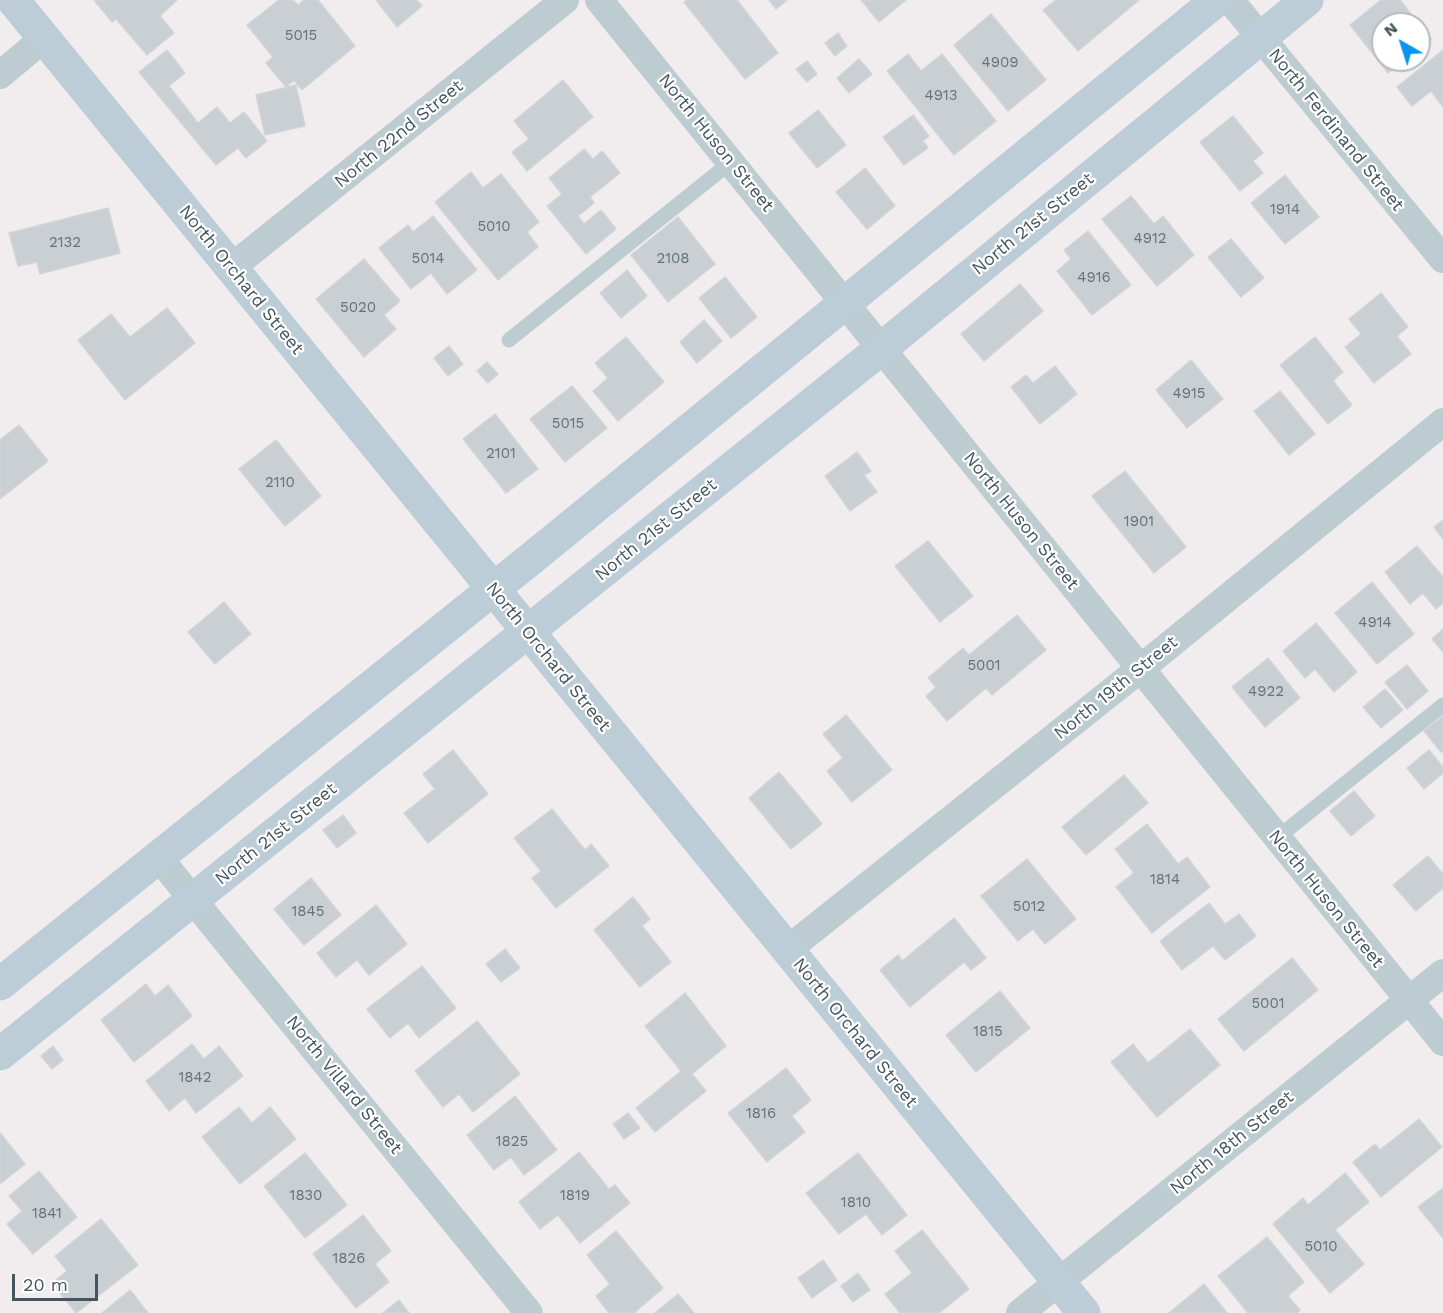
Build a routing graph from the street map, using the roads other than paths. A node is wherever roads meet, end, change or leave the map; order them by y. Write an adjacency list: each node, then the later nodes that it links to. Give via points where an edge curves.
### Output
1 (13, 0): 8 (main road, North Orchard Street)
2 (566, 0): 12 (street, North 22nd Street)
3 (599, 0): 10 (street, North Huson Street)
4 (1217, 0): 13 (main road)
5 (1230, 0): 7 (street, North Ferdinand Street)
6 (1306, 0): 7 (main road, North 21st Street)
7 (1261, 37): 11 (street, North Ferdinand Street); 15 (main road, North 21st Street)
8 (43, 39): 9 (street); 12 (main road, North Orchard Street)
9 (0, 75)
10 (731, 162): 13 (street, North Huson Street); 14 (lane)
11 (1443, 259)
12 (232, 267): 17 (main road, North Orchard Street)
13 (846, 303): 15 (street, North Huson Street); 17 (main road)
14 (509, 340)
15 (882, 348): 18 (main road, North 21st Street); 19 (street, North Huson Street)
16 (1443, 422): 19 (street, North 19th Street)
17 (492, 589): 18 (main road, North Orchard Street); 22 (main road)
18 (529, 633): 23 (main road, North 21st Street); 24 (main road, North Orchard Street)
19 (1140, 669): 21 (street, North Huson Street); 24 (street, North 19th Street)
20 (1443, 705): 21 (lane)
21 (1277, 838): 27 (street, North Huson Street)
22 (159, 858): 23 (street, North Villard Street); 26 (main road)
23 (194, 900): 29 (main road, North 21st Street); 31 (street, North Villard Street)
24 (787, 950): 30 (main road, North Orchard Street)
25 (1443, 973): 27 (street, North 18th Street)
26 (0, 984)
27 (1408, 1000): 28 (street, North Huson Street); 30 (street, North 18th Street)
28 (1443, 1042)
29 (0, 1054)
30 (1059, 1282): 32 (street, North 18th Street); 33 (main road, North Orchard Street)
31 (529, 1313)
32 (1020, 1313)
33 (1084, 1313)

